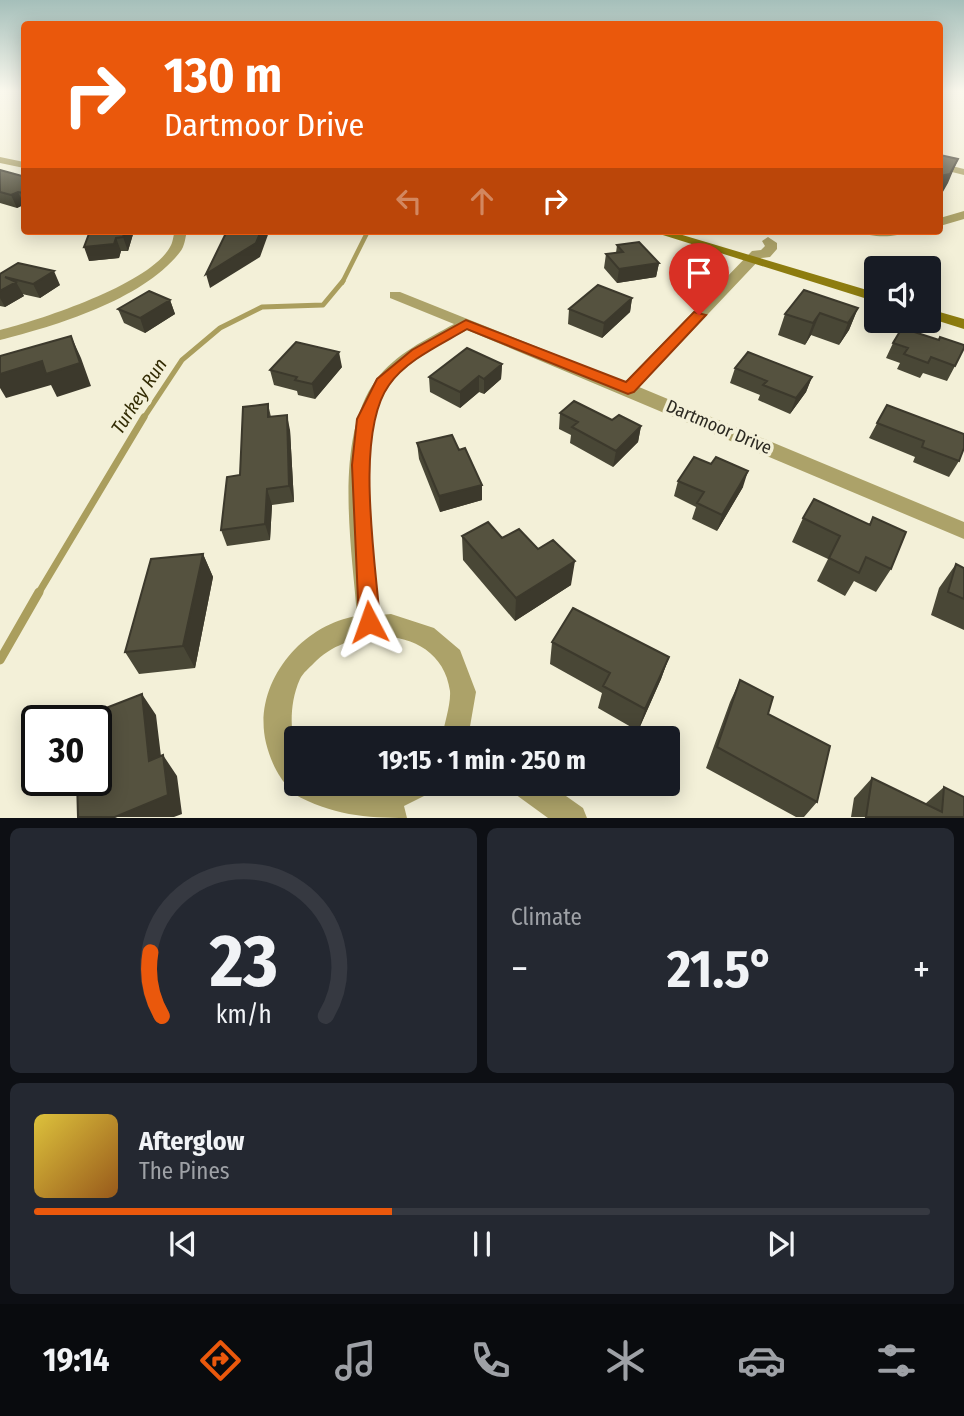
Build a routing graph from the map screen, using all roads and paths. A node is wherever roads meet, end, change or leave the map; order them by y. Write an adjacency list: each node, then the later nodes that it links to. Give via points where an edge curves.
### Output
1 (0, 160): 2 (street)
2 (21, 164)
3 (943, 167): 4 (street)
4 (964, 173)
5 (964, 215): 6 (street)
6 (943, 221)
7 (180, 235): 16 (street, via 177,249 162,263 121,288 67,317)
8 (671, 235): 10 (street)
9 (772, 236): 10 (street, via 772,246)
10 (754, 257): 11 (street); 17 (street)
11 (864, 294)
12 (395, 295): 14 (street, Dartmoor Drive)
13 (941, 317): 15 (street)
14 (466, 324): 17 (street, Dartmoor Drive); 19 (street, via 417,353 382,382 366,419 360,476)
15 (964, 324)
16 (0, 335)
17 (628, 389): 18 (street, Dartmoor Drive)
18 (964, 531)
19 (369, 622): 20 (street, via 398,624 424,633 451,658 463,695); 21 (street, via 321,641 297,664 278,703 276,725)
20 (460, 726)
21 (284, 755)
22 (322, 796): 25 (street)
23 (404, 796): 25 (street)
24 (542, 796): 26 (street)
25 (390, 808)
26 (573, 817)

